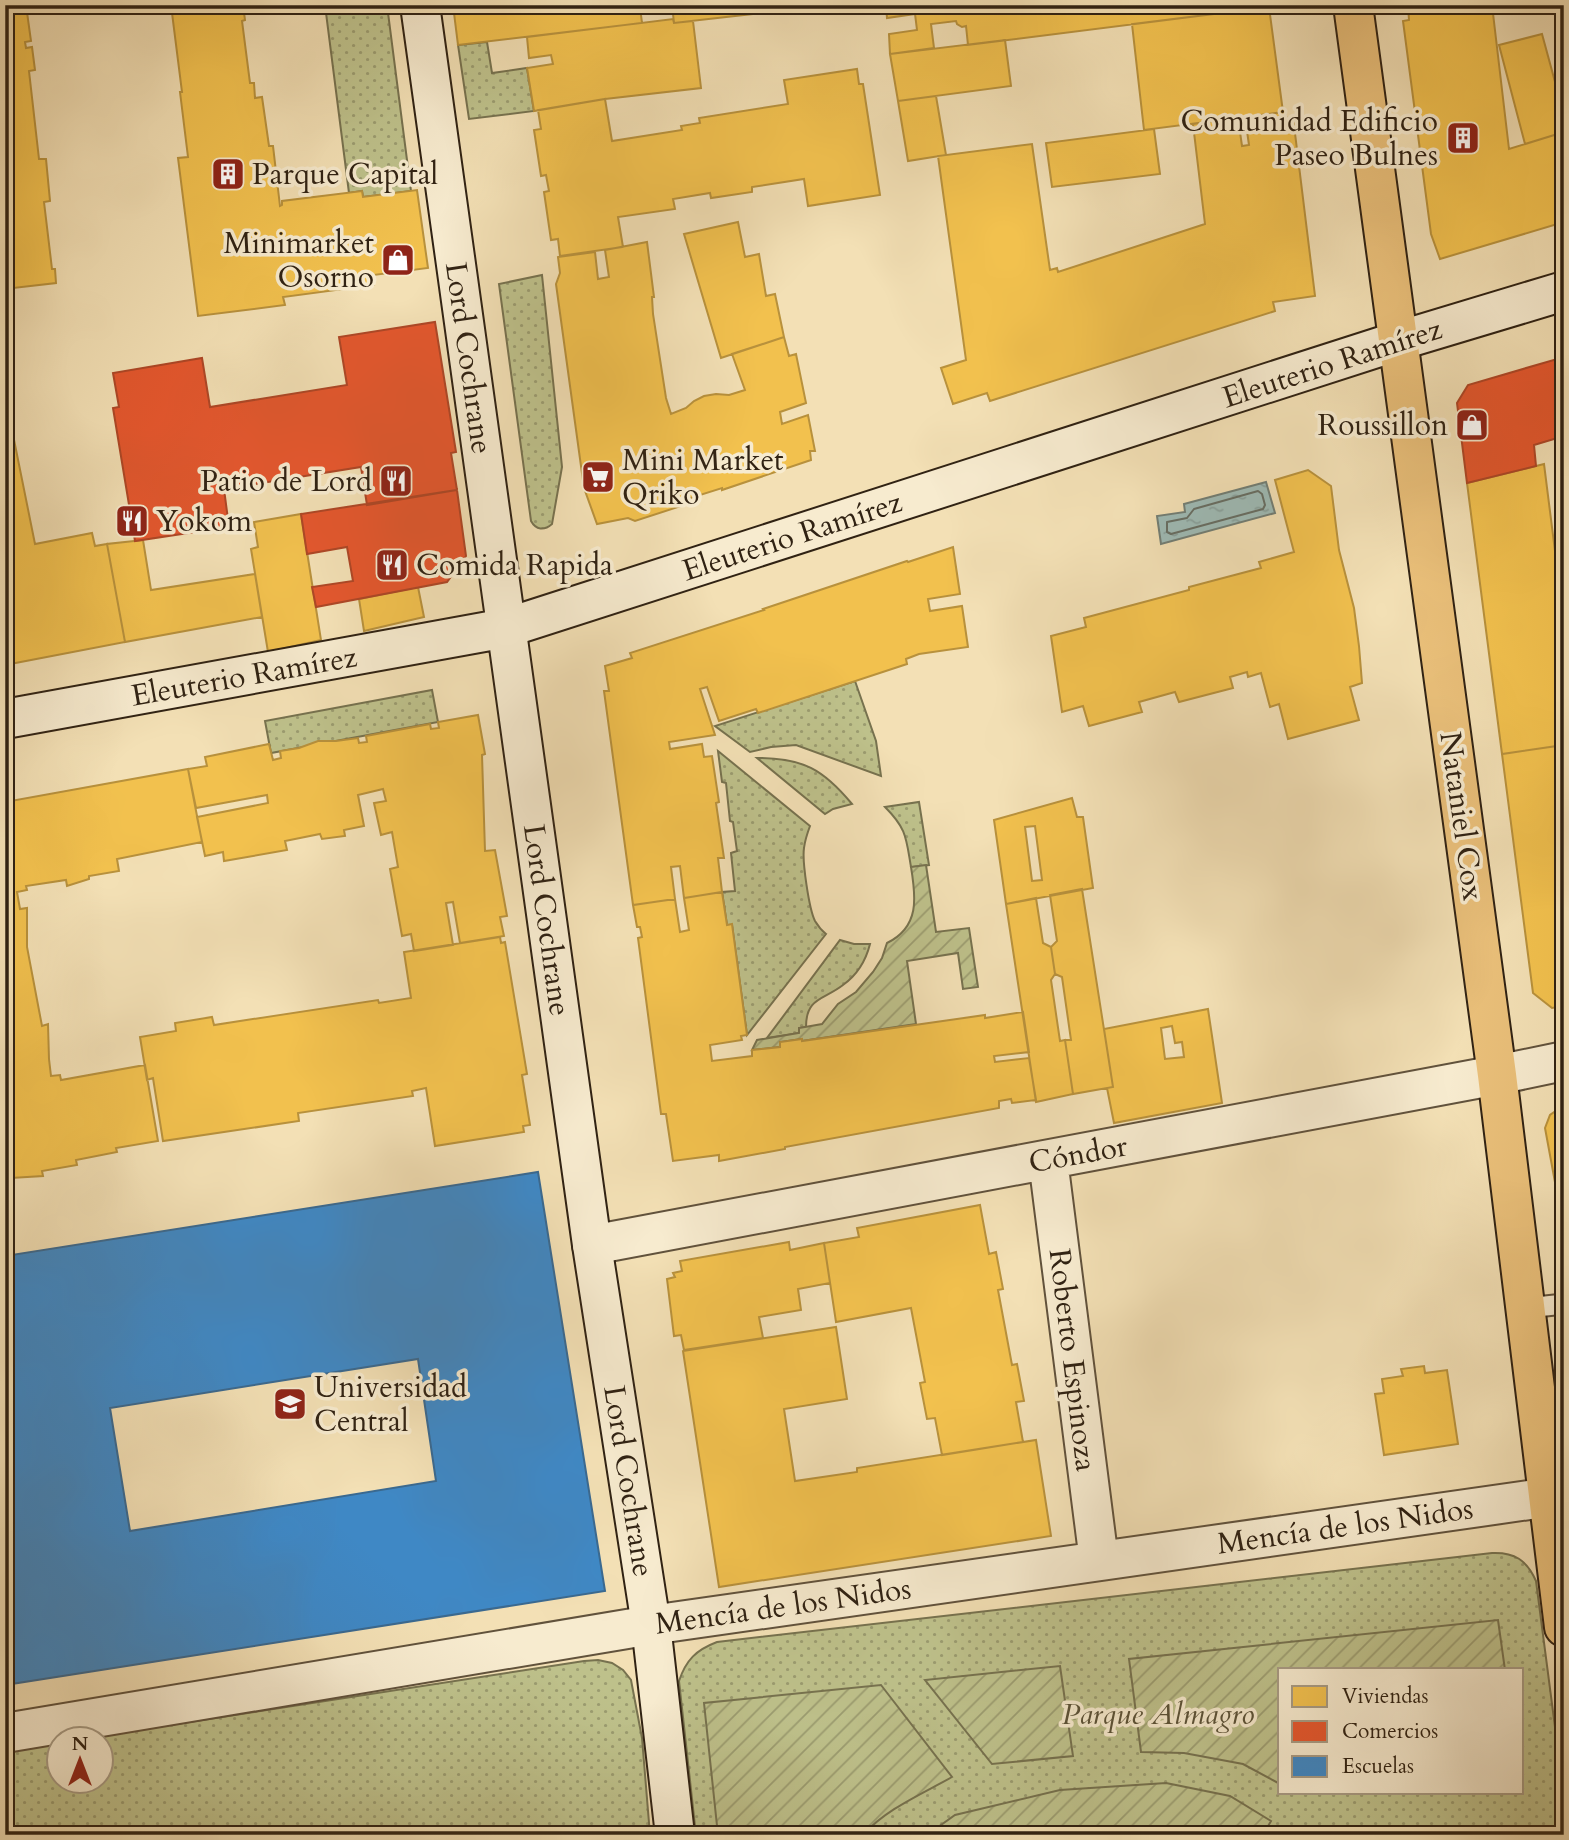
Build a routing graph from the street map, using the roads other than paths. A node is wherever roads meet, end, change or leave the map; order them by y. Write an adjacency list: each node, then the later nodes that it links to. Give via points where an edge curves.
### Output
1 (420, 5): 5 (street, Lord Cochrane)
2 (1353, 5): 4 (main road, Nataniel Cox)
3 (1564, 291): 4 (street, Eleuterio Ramírez)
4 (1398, 341): 5 (street, Eleuterio Ramírez); 8 (main road, Nataniel Cox)
5 (506, 628): 6 (street, Eleuterio Ramírez); 10 (street, Lord Cochrane)
6 (5, 719)
7 (1564, 1061): 8 (street, Cóndor)
8 (1497, 1075): 9 (street, Cóndor); 12 (main road, Nataniel Cox)
9 (1048, 1160): 10 (street, Cóndor); 14 (street, Roberto Espinoza)
10 (592, 1245): 15 (street, Lord Cochrane)
11 (1564, 1304): 12 (lane)
12 (1527, 1308): 13 (main road, Nataniel Cox)
13 (1556, 1496): 14 (street, Mencía de los Nidos); 16 (main road, Nataniel Cox)
14 (1099, 1561): 15 (street, Mencía de los Nidos)
15 (651, 1625): 17 (street, Mencía de los Nidos); 18 (street, Lord Cochrane)
16 (1564, 1627)
17 (5, 1733)
18 (675, 1835)

